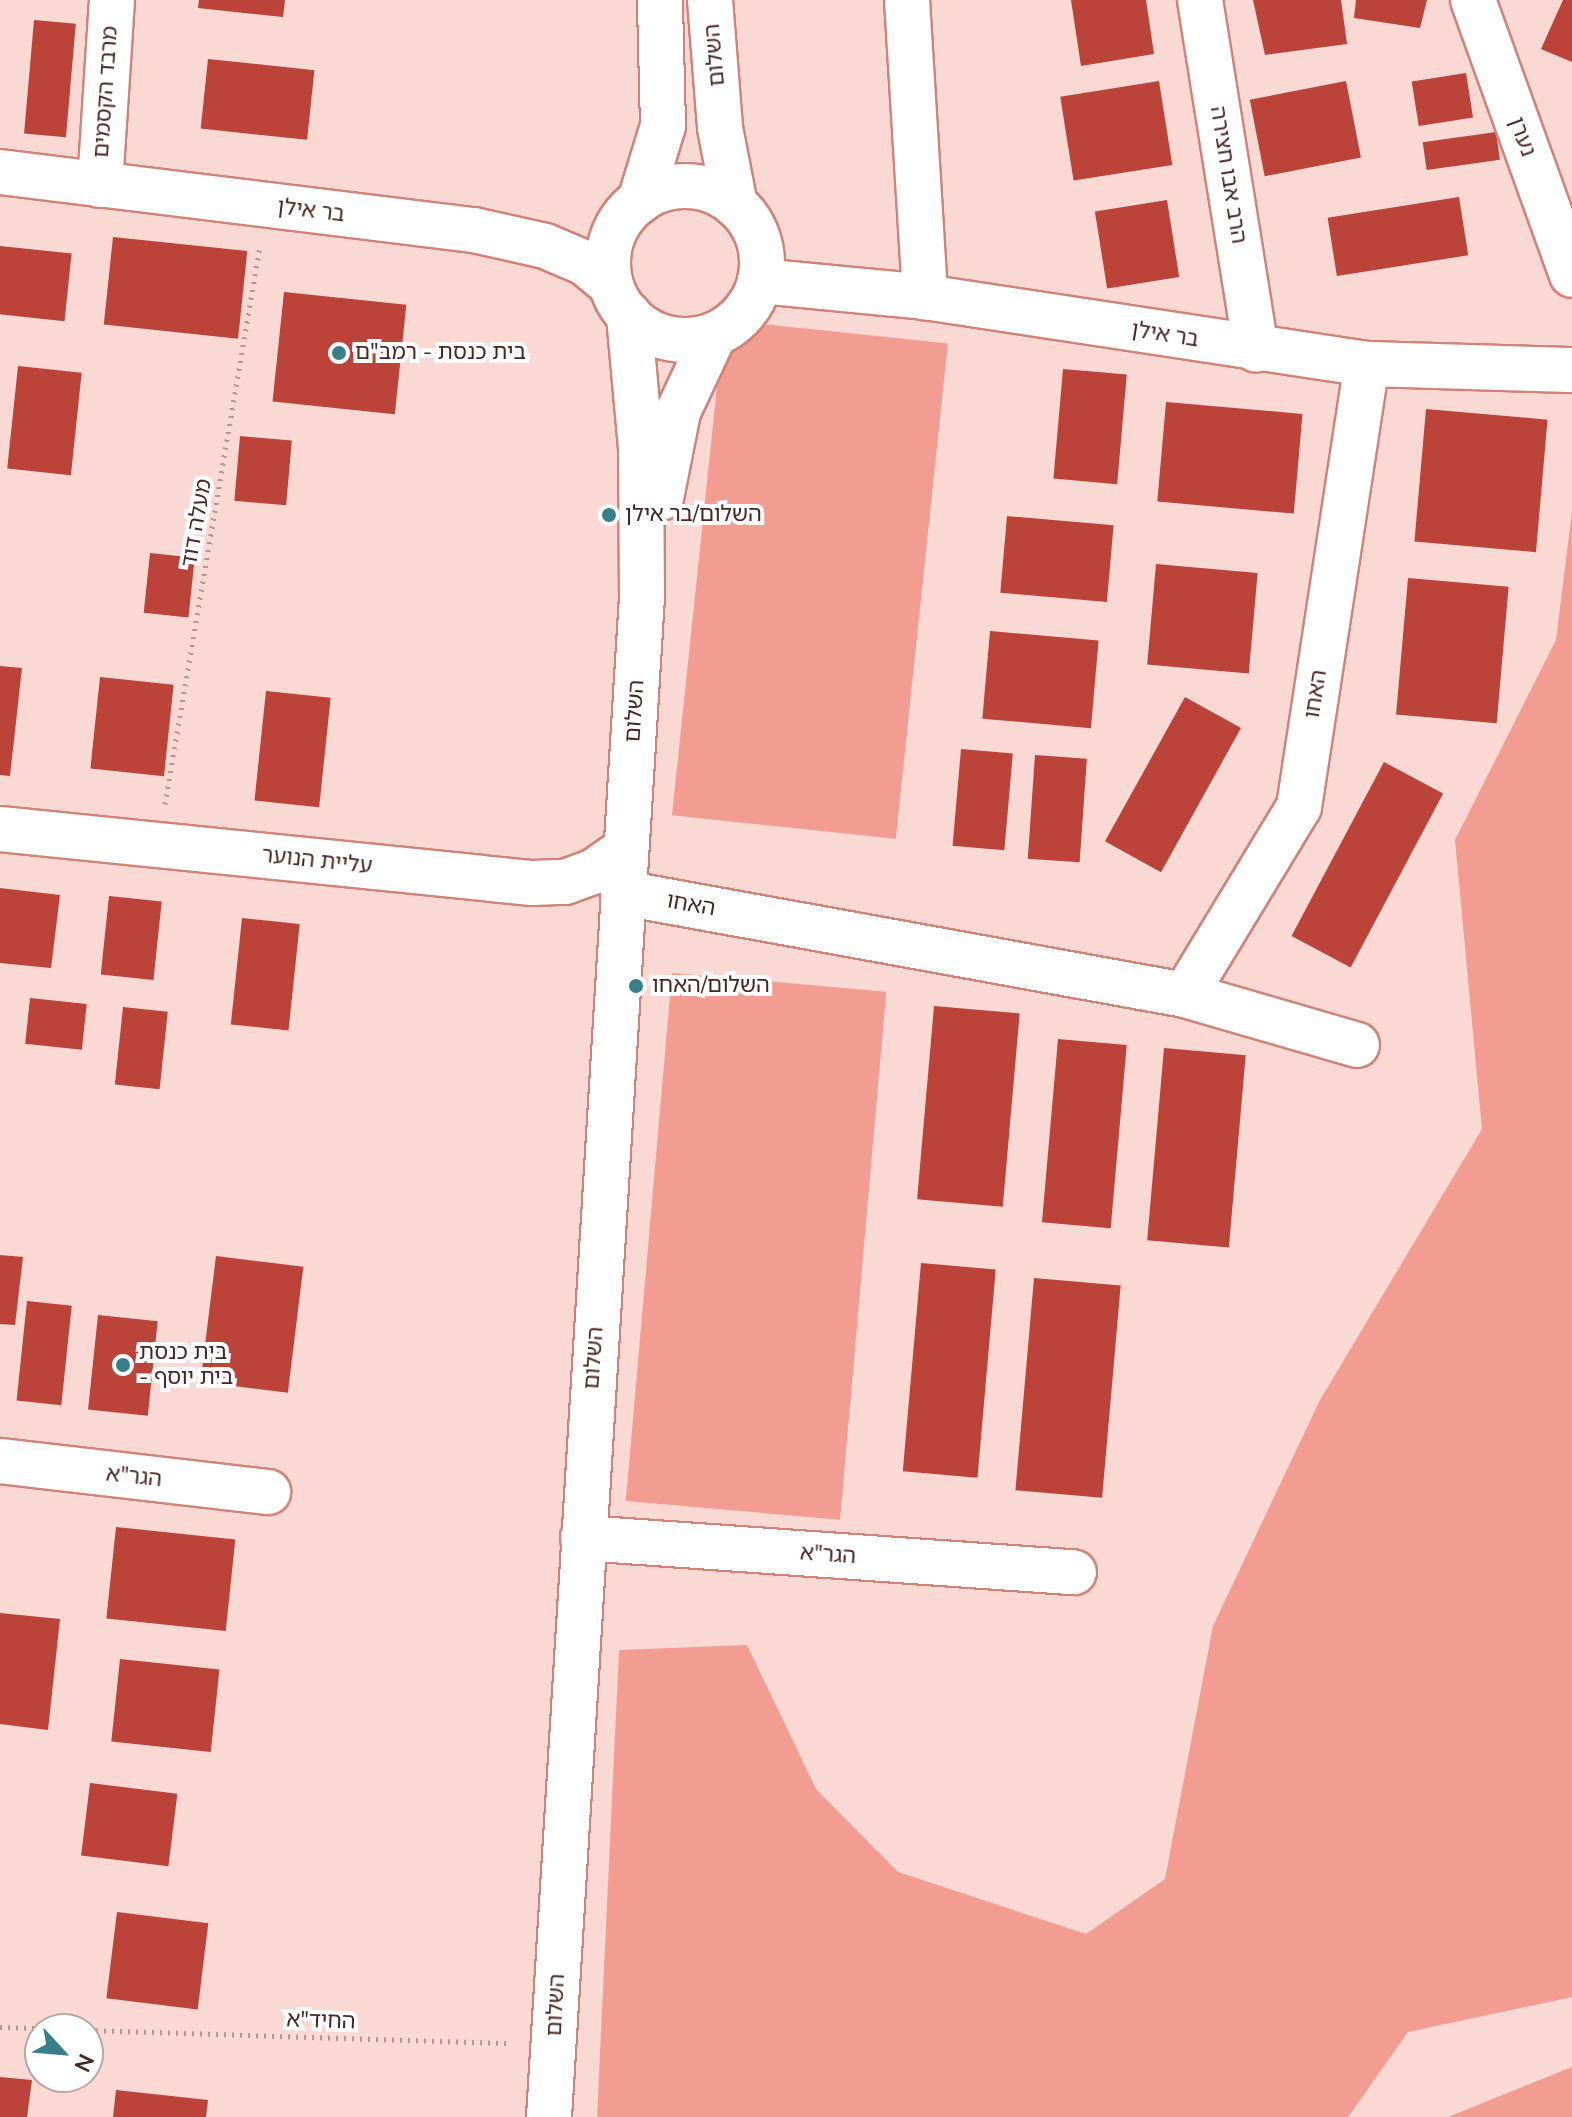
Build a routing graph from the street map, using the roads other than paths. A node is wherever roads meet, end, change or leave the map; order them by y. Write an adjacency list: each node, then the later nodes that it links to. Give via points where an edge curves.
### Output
1 (112, 0): 8 (street, מרבד הקסמים)
2 (660, 0): 9 (street, via 663,126)
3 (710, 0): 10 (street, השלום, via 720,128)
4 (907, 0): 13 (street)
5 (1200, 0): 16 (street, הרב אבו חצירה)
6 (1473, 0): 11 (street, נערן)
7 (0, 172): 8 (street, בר אילן)
8 (100, 185): 14 (street, בר אילן, via 474,230 545,246 585,263)
9 (640, 201): 10 (street, via 676,186 701,187); 14 (street, via 615,231 608,257)
10 (735, 205): 12 (street, via 756,232)
11 (1572, 275)
12 (760, 281): 13 (street, בר אילן); 15 (street, via 743,313)
13 (925, 297): 16 (street, בר אילן)
14 (620, 300): 15 (street, via 664,338); 19 (street, השלום, via 641,433)
15 (714, 335): 19 (street, השלום, via 692,372 678,412)
16 (1256, 350): 17 (street, בר אילן)
17 (1367, 364): 18 (street, בר אילן); 23 (street, האחו, via 1299,807)
18 (1572, 370)
19 (642, 598): 21 (street, השלום)
20 (0, 829): 21 (street, עליית הנוער, via 532,883 565,882 593,872)
21 (626, 849): 22 (street, השלום)
22 (623, 893): 23 (street, האחו); 27 (street, השלום)
23 (1185, 995): 24 (street, האחו)
24 (1357, 1045)
25 (0, 1461): 26 (street, הגר"א)
26 (268, 1492)
27 (583, 1538): 28 (street, הגר"א); 29 (street, השלום)
28 (1074, 1572)
29 (549, 2117)

